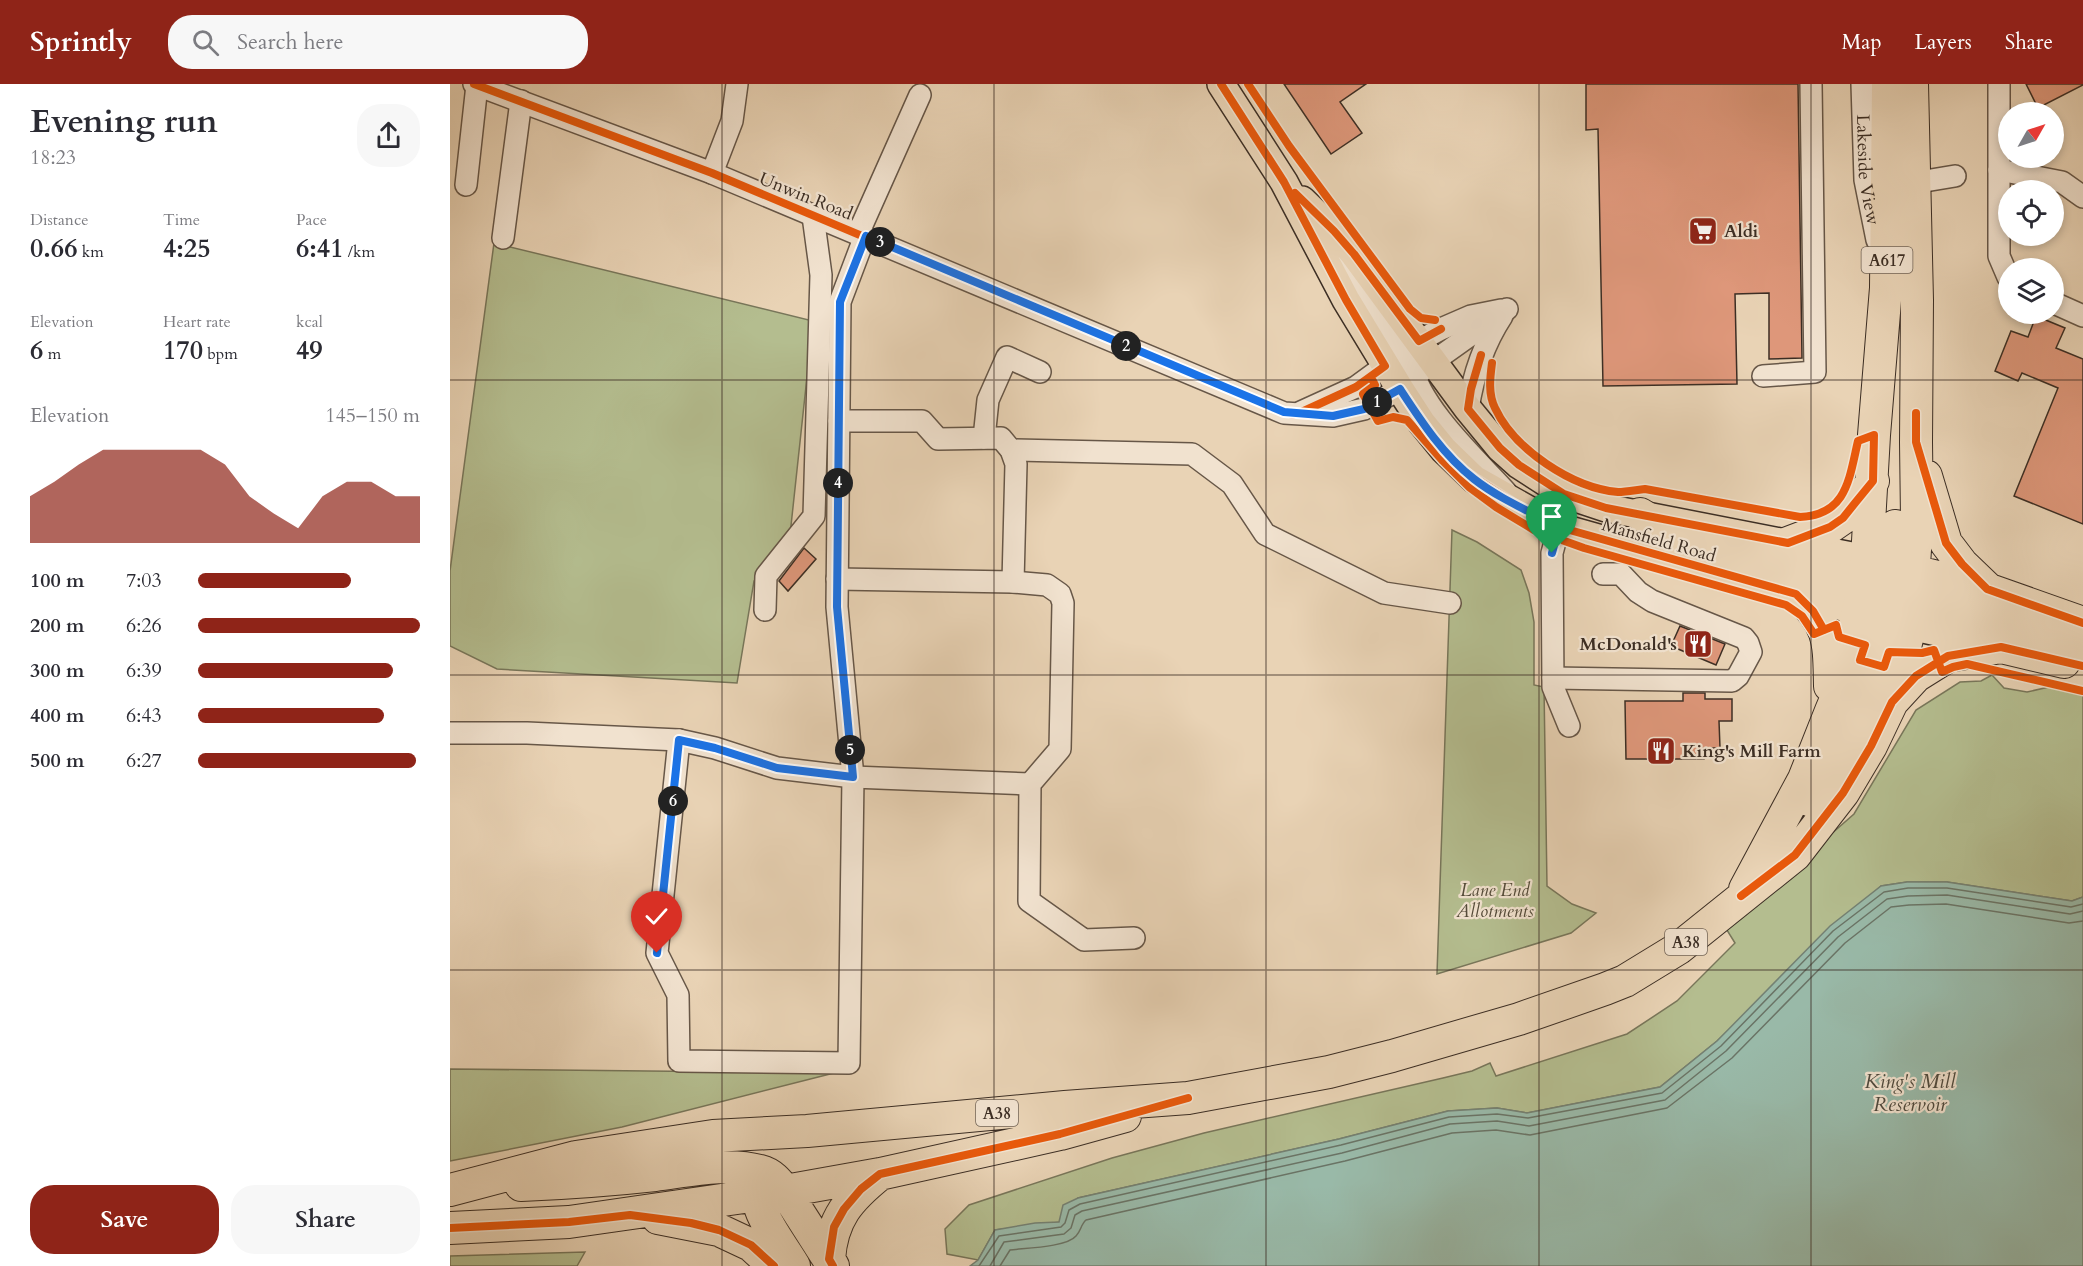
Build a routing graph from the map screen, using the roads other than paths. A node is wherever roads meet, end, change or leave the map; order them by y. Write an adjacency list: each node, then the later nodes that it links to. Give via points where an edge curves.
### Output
1 (737, 84): 12 (street, via 732,122)
2 (1221, 84): 14 (main road, Mansfield Road)
3 (1811, 84): 28 (street, via 1815,372)
4 (1862, 84): 22 (street, Lakeside View, via 1865,180)
5 (1888, 84): 22 (highway, A617)
6 (1912, 84): 15 (highway, A617)
7 (1999, 84): 11 (street)
8 (476, 85): 9 (street, Unwin Road); 16 (street)
9 (513, 94): 12 (street, Unwin Road); 20 (street)
10 (920, 95): 19 (street)
11 (1999, 170): 17 (street, via 2062,182); 21 (street)
12 (712, 173): 18 (street, Unwin Road)
13 (1955, 176): 15 (street)
14 (1284, 182): 26 (main road, Mansfield Road, via 1346,300); 26 (main road, Mansfield Road, via 1354,254)
15 (1913, 183): 23 (highway, A617)
16 (466, 185)
17 (2083, 197)
18 (813, 216): 19 (street, Unwin Road); 46 (street, via 821,275 814,516 766,576)
19 (862, 235): 26 (street, Unwin Road, via 1294,415 1333,416 1364,409); 30 (street, via 840,302)
20 (503, 238)
21 (2001, 258)
22 (1886, 288): 34 (highway, A617)
23 (1917, 300): 32 (highway, A617); 43 (highway, via 1900,352 1896,502)
24 (2064, 307): 25 (street)
25 (2083, 316)
26 (1409, 365): 29 (main road, Mansfield Road); 29 (street, Unwin Road, via 1471,316 1508,309 1481,355); 37 (main road, Mansfield Road, via 1422,423 1444,450 1474,479)
27 (1040, 372): 31 (street, via 1007,357 988,400)
28 (1763, 376)
29 (1468, 409): 35 (main road, Mansfield Road, via 1519,465)
30 (839, 421): 31 (street, via 922,421 938,439); 40 (street)
31 (984, 438): 33 (street, via 1001,438)
32 (1916, 442): 42 (highway, via 1946,543); 43 (highway, A617, via 1917,519)
33 (1011, 450): 41 (street, via 1016,464); 45 (street, via 1192,454 1232,484 1265,534 1384,592)
34 (1873, 481): 38 (highway, via 1843,518); 43 (highway, A617)
35 (1564, 494): 36 (main road, Mansfield Road); 37 (street)
36 (1640, 514): 38 (main road, Mansfield Road); 43 (highway, via 1692,546)
37 (1559, 527): 44 (main road, Mansfield Road); 51 (street, via 1552,553)
38 (1788, 543): 43 (main road, Mansfield Road)
39 (1612, 574): 51 (street, via 1652,601 1744,638 1751,652 1738,676 1732,681)
40 (837, 579): 41 (street); 57 (street)
41 (1013, 582): 58 (street, via 1047,585 1060,594 1063,603 1060,749)
42 (1987, 589): 43 (highway, Mansfield Road); 47 (highway, Mansfield Road)
43 (1887, 592): 44 (main road, Mansfield Road); 48 (main road, Mansfield Road); 49 (highway, via 2074,643); 52 (highway, A617); 53 (highway, A617); 59 (highway, via 1863,697 1839,756 1817,792)
44 (1796, 594): 53 (highway, via 1813,611 1828,642)
45 (1450, 603)
46 (765, 610)
47 (2083, 623)
48 (2001, 647): 50 (highway, Mansfield Road); 52 (highway, via 1938,661 1916,676)
49 (2083, 649)
50 (2083, 666)
51 (1553, 678): 54 (street)
52 (1892, 702): 60 (highway, A38, via 1843,793 1795,855)
53 (1831, 711): 59 (highway, A617, via 1804,779)
54 (1569, 726)
55 (450, 733): 56 (street)
56 (679, 740): 57 (street, via 777,768); 57 (street, via 657,953 678,995 679,1061 849,1063)
57 (853, 777): 58 (street)
58 (1030, 784): 61 (street, via 1029,901 1084,940)
59 (1774, 834): 60 (highway, A38)
60 (1741, 896): 62 (highway, A38, via 1679,948 1605,989 1392,1056)
61 (1134, 938)
62 (1188, 1098): 63 (highway, A38); 64 (highway, A38, via 1060,1134)
63 (807, 1131): 65 (highway, via 773,1152); 66 (highway, A38, via 713,1136 646,1145 576,1157)
64 (880, 1174): 65 (highway, A38); 69 (highway, via 844,1209 834,1227)
65 (767, 1185): 66 (highway, via 740,1167 582,1183); 67 (highway, A38); 69 (highway); 70 (highway, via 760,1207)
66 (454, 1189)
67 (630, 1215): 68 (highway, A38); 70 (highway, via 719,1230)
68 (450, 1228)
69 (828, 1255)
70 (778, 1258)

